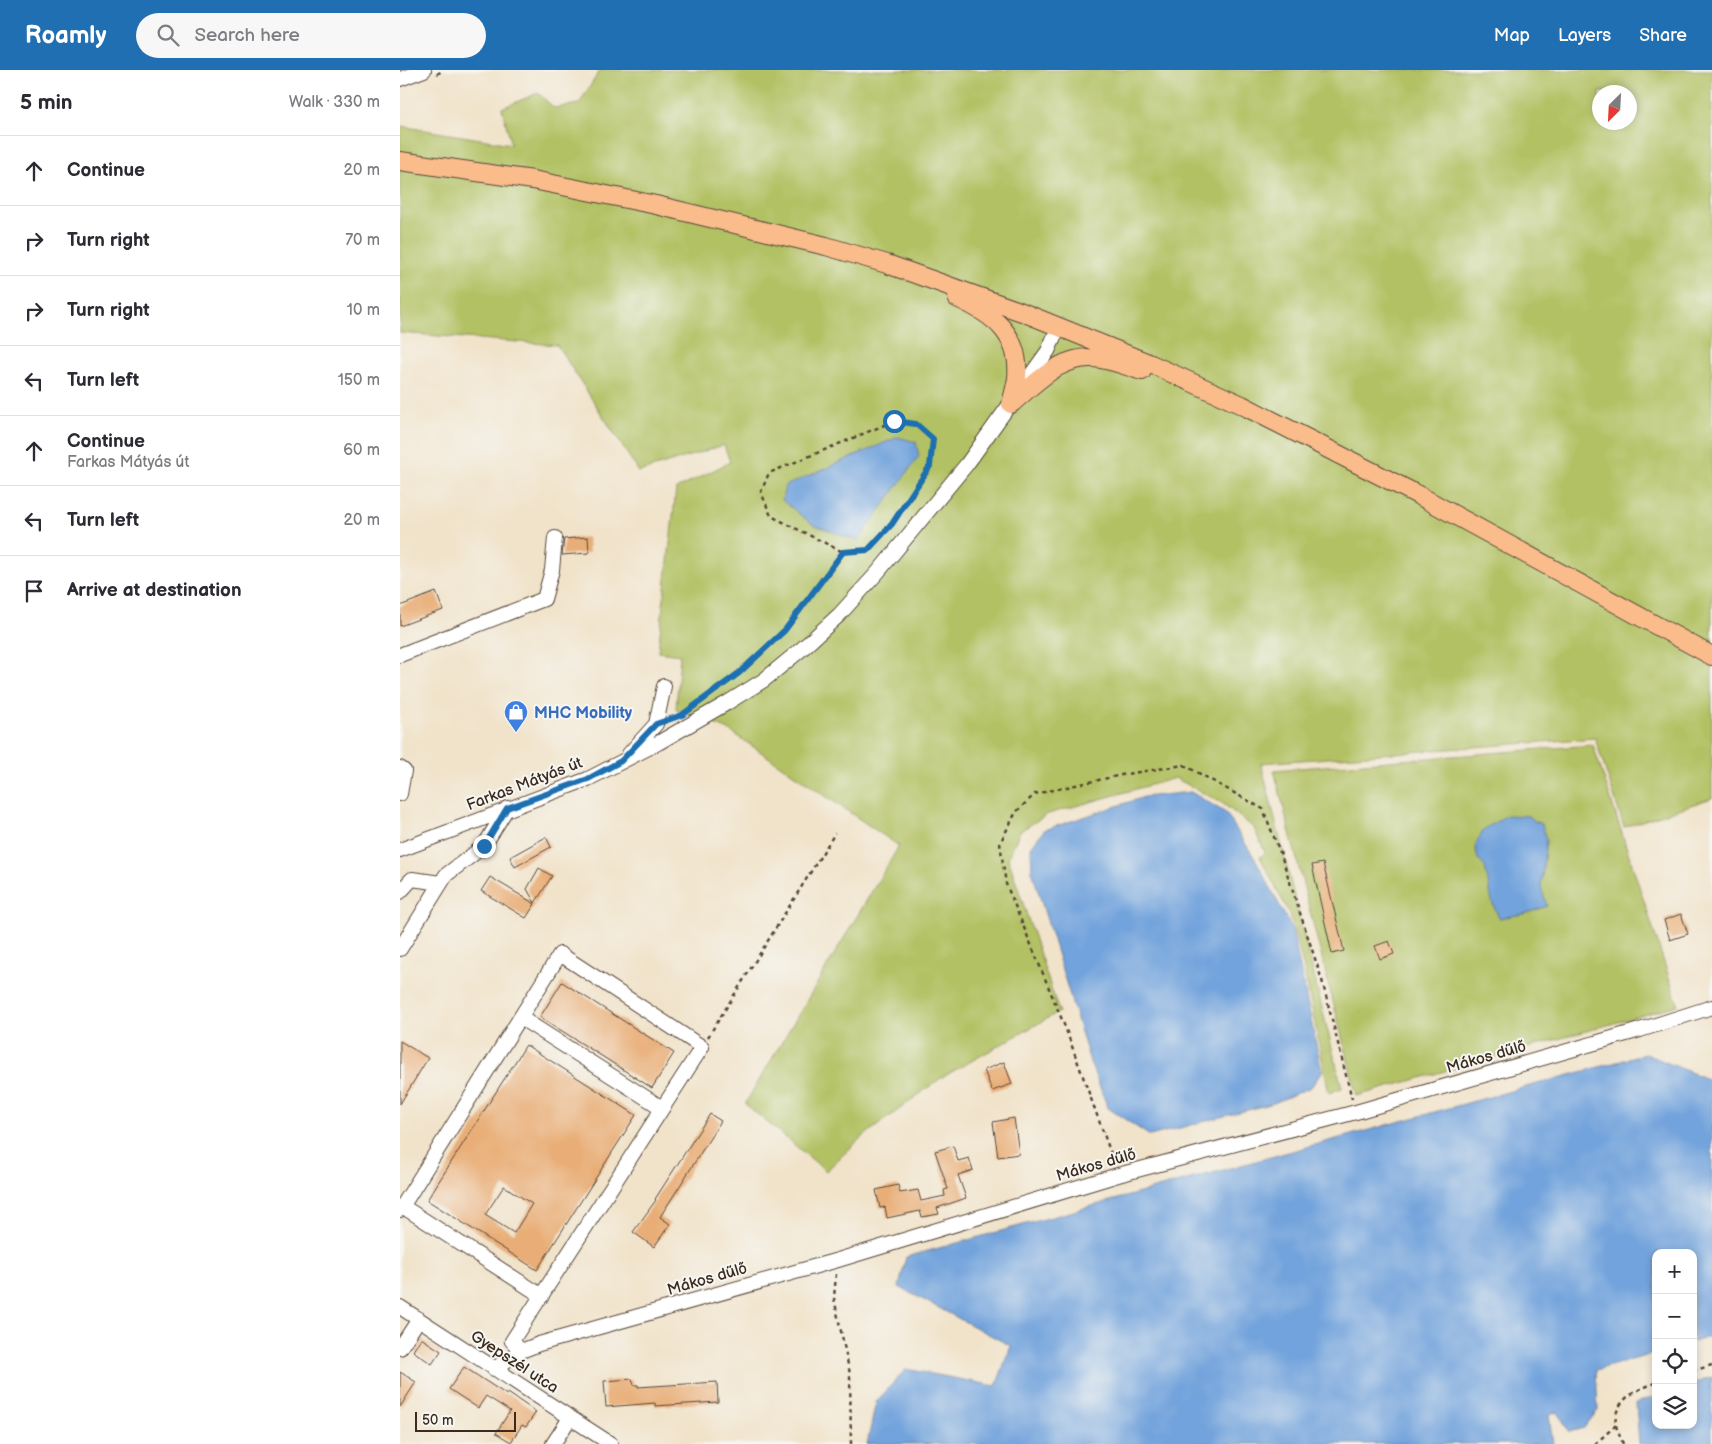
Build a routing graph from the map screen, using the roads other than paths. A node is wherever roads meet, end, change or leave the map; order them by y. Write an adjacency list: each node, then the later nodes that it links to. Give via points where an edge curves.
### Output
1 (424, 70): 2 (street)
2 (400, 79)
3 (400, 161): 4 (main road, via 533,180 656,205 826,246 886,264)
4 (973, 300): 5 (main road, via 1022,312); 7 (main road, via 1002,326 1016,352 1017,377)
5 (1059, 326): 6 (main road); 7 (street, Farkas Mátyás út, via 1048,350)
6 (1219, 394): 7 (main road, via 1100,358 1082,358 1057,366); 10 (main road, via 1420,496)
7 (1011, 404): 12 (street, Farkas Mátyás út, via 967,464 839,615 764,680 727,704)
8 (555, 538): 9 (street, via 552,570 544,599)
9 (400, 655)
10 (1712, 656)
11 (664, 686): 12 (street, via 656,724)
12 (621, 761): 15 (street, Farkas Mátyás út, via 588,779)
13 (400, 768): 14 (street, via 404,771)
14 (400, 794)
15 (507, 808): 16 (street, Farkas Mátyás út); 17 (street, via 484,846 446,874)
16 (400, 850)
17 (441, 883): 18 (street, via 412,879); 19 (street)
18 (400, 892)
19 (400, 949)
20 (1712, 1008): 28 (street, Mákos dűlő, via 1356,1112 1118,1175)
21 (521, 1018): 22 (street); 22 (street, via 560,954 702,1047); 23 (street)
22 (662, 1108): 24 (street)
23 (401, 1208): 24 (street)
24 (542, 1296): 28 (street, via 512,1341)
25 (400, 1307): 26 (street, Gyepszél utca)
26 (419, 1319): 27 (street); 29 (street, Gyepszél utca)
27 (400, 1348)
28 (521, 1351): 29 (street, Mákos dűlő)
29 (494, 1369): 30 (street, Gyepszél utca)
30 (570, 1418): 31 (street); 32 (street, Gyepszél utca)
31 (553, 1444)
32 (611, 1444)

